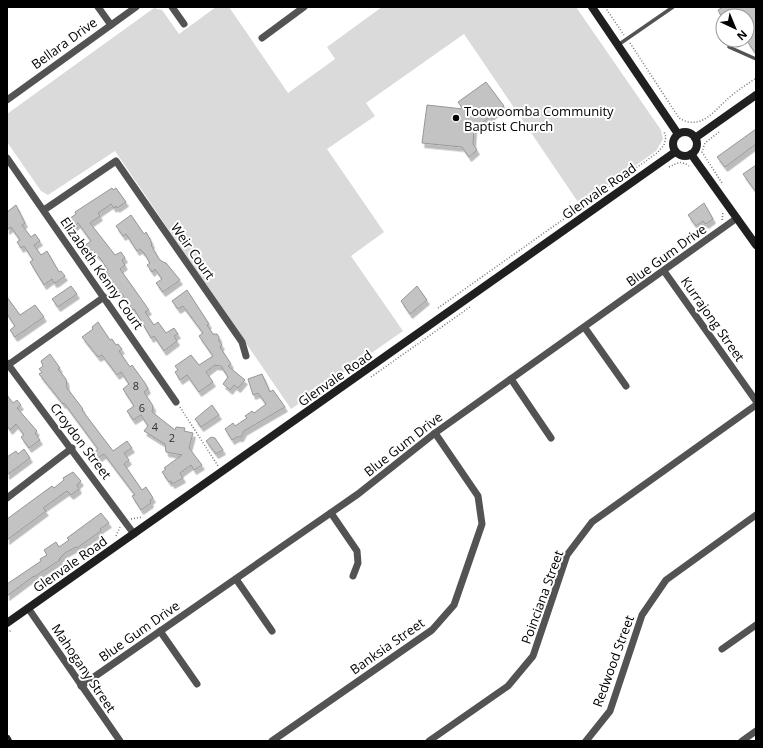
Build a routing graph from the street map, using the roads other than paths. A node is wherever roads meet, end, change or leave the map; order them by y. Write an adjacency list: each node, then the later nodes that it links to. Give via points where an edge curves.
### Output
1 (98, 7): 9 (street)
2 (136, 7): 9 (street, Bellara Drive)
3 (172, 7): 8 (street)
4 (304, 7): 10 (street)
5 (586, 7): 11 (street)
6 (592, 7): 11 (street)
7 (673, 7): 11 (lane)
8 (184, 24)
9 (111, 25): 15 (street, Bellara Drive)
10 (262, 38)
11 (617, 46): 16 (street)
12 (731, 48): 13 (lane)
13 (756, 59)
14 (756, 95): 17 (street)
15 (7, 100)
16 (678, 134): 17 (street, via 688,132); 18 (street, via 672,144)
17 (695, 138): 19 (street, via 696,146)
18 (675, 152): 19 (street, via 683,156); 40 (street, Glenvale Road)
19 (692, 154): 22 (street)
20 (7, 158): 21 (street, Elizabeth Kenny Court)
21 (44, 210): 25 (street, Elizabeth Kenny Court); 27 (street, Weir Court, via 116,161 242,342)
22 (737, 218): 23 (street); 24 (street, Blue Gum Drive)
23 (756, 245)
24 (664, 271): 26 (street, Blue Gum Drive); 31 (street, Kurrajong Street)
25 (104, 297): 28 (street); 32 (street, Elizabeth Kenny Court)
26 (585, 328): 29 (street, Blue Gum Drive); 30 (street)
27 (246, 356)
28 (7, 364): 36 (street, Croydon Street)
29 (511, 380): 34 (street, Blue Gum Drive); 35 (street)
30 (626, 386)
31 (756, 401)
32 (176, 402)
33 (756, 404): 54 (street, Poinciana Street, via 592,522 567,555 533,656 508,686)
34 (435, 433): 38 (street, Blue Gum Drive); 53 (street, Banksia Street, via 478,496 482,524 454,605 432,630)
35 (551, 438)
36 (72, 448): 37 (street); 40 (street, Croydon Street)
37 (7, 498)
38 (331, 513): 41 (street, via 357,551 358,563); 42 (street, Blue Gum Drive)
39 (756, 516): 55 (street, Redwood Street, via 666,580 642,615 610,711)
40 (134, 534): 43 (street, Glenvale Road)
41 (353, 576)
42 (236, 579): 46 (street, Blue Gum Drive); 47 (street)
43 (28, 608): 44 (street, Glenvale Road); 50 (street, Mahogany Street)
44 (7, 623)
45 (756, 625): 48 (street)
46 (160, 631): 49 (street); 50 (street, Blue Gum Drive)
47 (272, 631)
48 (722, 649)
49 (197, 684)
50 (81, 686): 52 (street, Mahogany Street)
51 (756, 731): 56 (street)
52 (120, 741)
53 (272, 741)
54 (429, 741)
55 (586, 741)
56 (742, 741)

